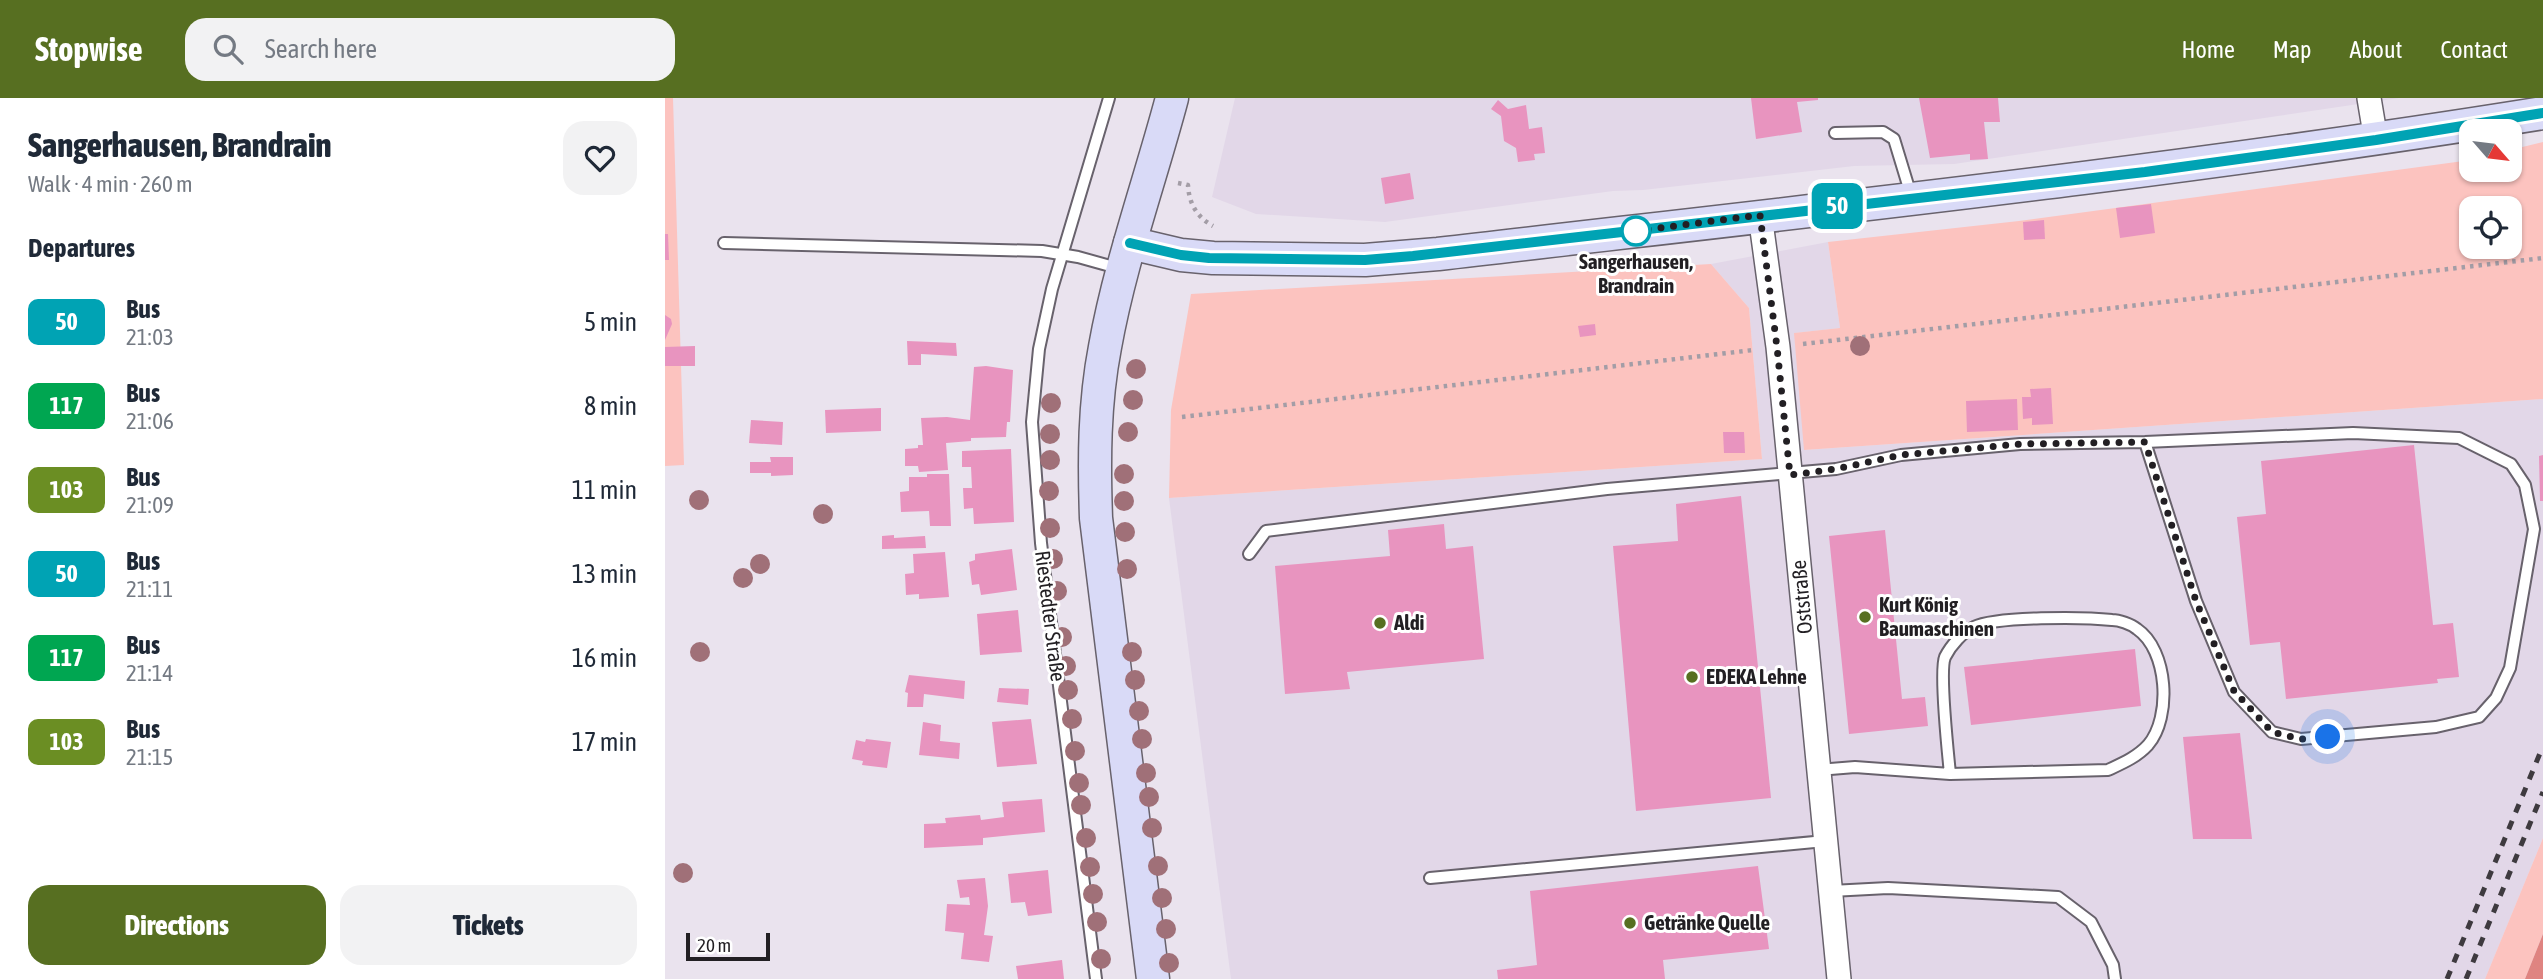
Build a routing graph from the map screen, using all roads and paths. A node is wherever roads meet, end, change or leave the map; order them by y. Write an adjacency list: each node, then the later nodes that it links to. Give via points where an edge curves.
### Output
1 (1109, 98): 12 (lane, Riestedter Straße)
2 (1172, 98): 7 (main road)
3 (2369, 98): 6 (street)
4 (2543, 113): 6 (main road)
5 (1835, 133): 8 (lane, via 1883,132 1895,139)
6 (2376, 140): 8 (main road)
7 (1150, 175): 10 (path, via 1188,186 1193,208 1201,219); 13 (main road)
8 (1911, 198): 9 (main road)
9 (1760, 215): 13 (main road, via 1365,260); 15 (street, Oststraße)
10 (1218, 228)
11 (724, 243): 12 (lane)
12 (1061, 254): 13 (lane); 25 (lane, Riestedter Straße, via 1039,349 1032,422 1041,544)
13 (1127, 256): 26 (main road, via 1100,378 1095,508)
14 (2543, 258): 15 (path)
15 (1777, 347): 16 (path); 18 (street, Oststraße)
16 (1182, 417)
17 (2145, 442): 17 (lane, via 2353,433 2459,438 2511,464 2525,485 2534,529 2510,668 2496,698 2479,717 2436,727 2301,739 2272,732 2234,691 2196,601); 18 (lane, via 2020,444 1914,453)
18 (1790, 475): 19 (lane, via 1607,489 1266,531); 20 (street, Oststraße)
19 (1249, 554)
20 (1818, 770): 21 (lane, via 1855,767); 22 (street, Oststraße)
21 (1950, 774): 21 (lane, via 2108,770 2131,760 2149,744 2162,721 2163,671 2151,645 2137,628 2115,620 2006,620 1975,626 1957,640 1944,659)
22 (1825, 841): 23 (lane); 24 (street, Oststraße)
23 (1430, 878)
24 (1831, 891): 27 (street, Oststraße); 28 (lane, via 1888,888 2058,897 2091,922 2113,964)
25 (1096, 979)
26 (1153, 979)
27 (1839, 979)
28 (2115, 979)

